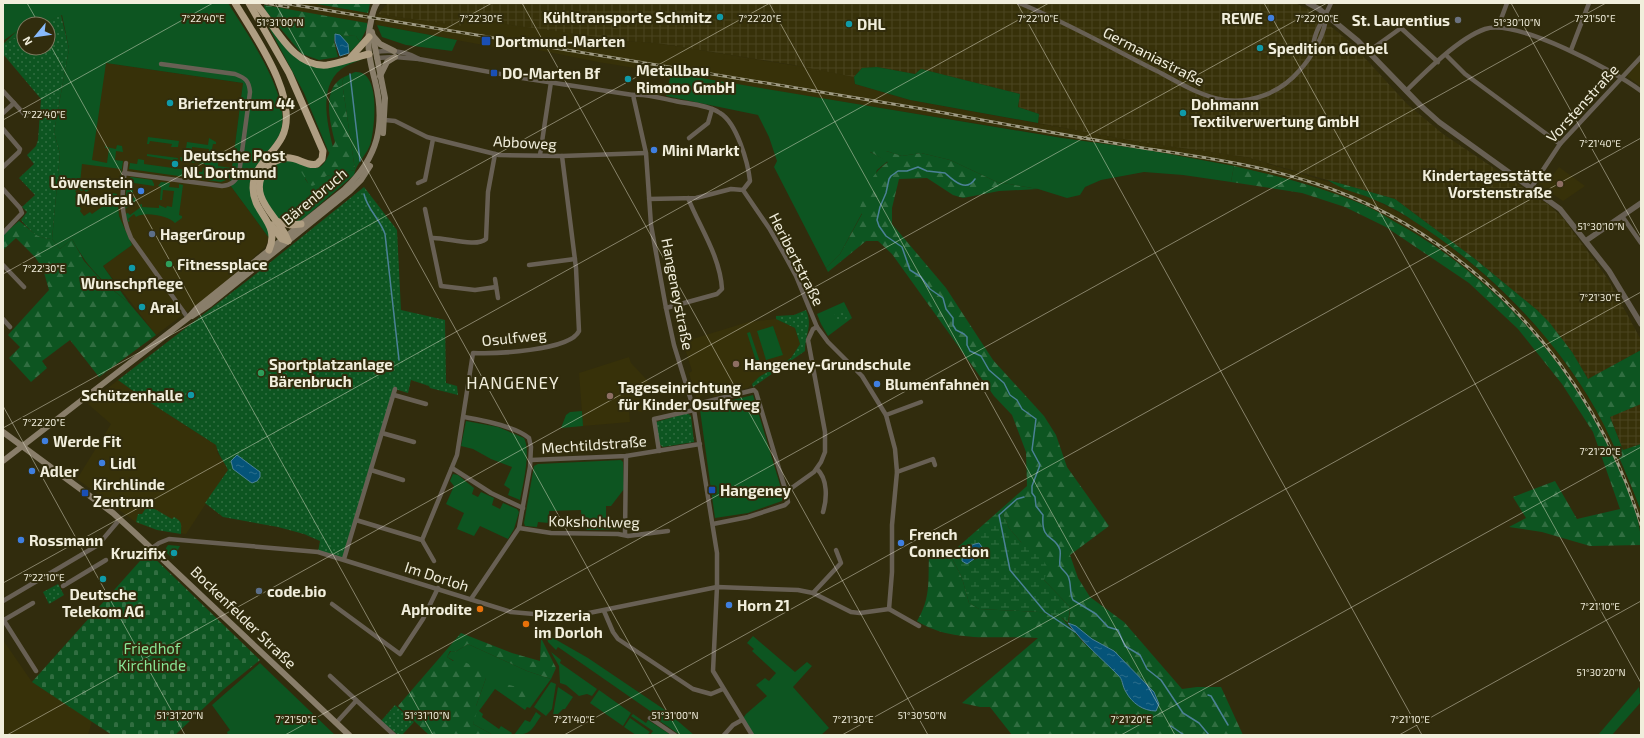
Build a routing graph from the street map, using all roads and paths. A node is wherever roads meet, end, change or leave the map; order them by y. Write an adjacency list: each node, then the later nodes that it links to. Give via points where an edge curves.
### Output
1 (235, 3): 54 (highway, via 278,79 286,111 286,126 282,136 258,168 254,178 254,198)
2 (249, 3): 55 (highway, via 289,73 323,151 322,160 318,164 310,165 285,158 274,162 264,172 260,182 260,194)
3 (255, 3): 19 (highway, via 289,46 303,59 321,65)
4 (1019, 3): 10 (street, Germaniastraße, via 1070,26 1190,88 1224,100 1260,97 1281,87 1303,67 1326,26)
5 (1308, 3): 10 (street)
6 (1331, 3): 10 (street, Germaniastraße)
7 (1589, 3): 13 (street)
8 (374, 4): 12 (main road, Bärenbruch)
9 (1505, 4): 11 (street)
10 (1326, 15): 14 (street)
11 (1498, 27): 13 (street); 17 (street, via 1483,30)
12 (371, 37): 15 (main road); 16 (main road, Bärenbruch); 19 (highway)
13 (1571, 50): 23 (street)
14 (1369, 51): 20 (street, via 1401,28); 26 (street)
15 (394, 54): 16 (street); 22 (main road, via 386,62); 24 (street)
16 (373, 55): 19 (highway); 22 (main road, Bärenbruch); 56 (main road, Bärenbruch, via 380,113 374,149 364,168 352,182)
17 (1446, 55): 20 (street); 37 (street, via 1464,74)
18 (1641, 57): 23 (street, Vorstenstraße)
19 (350, 59)
20 (1438, 62): 26 (street)
21 (160, 64): 44 (street, via 235,74 249,83 239,174 230,185 222,186)
22 (380, 76): 33 (main road, Bärenbruch, via 385,98)
23 (1622, 77): 27 (street); 37 (street, Vorstenstraße)
24 (551, 82): 28 (street); 40 (street)
25 (3, 91): 29 (street)
26 (1406, 91): 46 (street, via 1439,122)
27 (1641, 91)
28 (633, 95): 30 (street); 38 (street, Hangeneystraße)
29 (14, 103): 31 (street); 32 (street)
30 (712, 109): 35 (street, via 708,123); 48 (street, via 727,119 742,149 750,181)
31 (3, 113)
32 (26, 116)
33 (385, 120): 36 (street, Abboweg, via 395,121); 59 (main road, Bärenbruch, via 375,157 361,180)
34 (3, 128): 43 (street, via 20,149)
35 (690, 138)
36 (433, 139): 39 (street, Abboweg); 45 (street, via 425,180)
37 (1560, 144): 46 (street, Vorstenstraße)
38 (646, 153): 41 (street, Abboweg); 50 (street, Hangeneystraße)
39 (495, 154): 40 (street, Abboweg); 58 (street, via 488,192 486,239 474,242)
40 (540, 155): 41 (street, Abboweg)
41 (562, 156): 63 (street, Osulfweg)
42 (126, 163): 44 (street)
43 (3, 167)
44 (124, 173): 71 (street, via 122,211 126,227 131,238)
45 (418, 183)
46 (1531, 188): 60 (street, via 1560,209)
47 (3, 189): 57 (street, via 20,208 22,214)
48 (743, 190): 49 (street, via 731,189); 75 (street, Heribertstraße, via 787,260)
49 (688, 198): 50 (street); 70 (street, via 710,246 722,289 717,294)
50 (649, 199): 70 (street, Hangeneystraße)
51 (1641, 203): 53 (street)
52 (425, 209): 58 (street)
53 (1622, 216): 60 (street); 61 (street)
54 (267, 221): 59 (highway); 62 (highway, via 273,235)
55 (276, 221): 56 (highway, via 290,225); 59 (highway)
56 (301, 224): 59 (main road, Bärenbruch)
57 (3, 233)
58 (432, 238): 68 (street, via 441,286 475,290)
59 (286, 239): 62 (main road, Bärenbruch); 71 (main road, Bärenbruch, via 204,309)
60 (1587, 240): 73 (street)
61 (1641, 243)
62 (269, 250): 71 (main road, Bärenbruch)
63 (575, 259): 65 (street); 82 (street, Osulfweg, via 580,324 578,334 554,345 535,349 498,354 473,354)
64 (3, 265): 67 (street)
65 (529, 265)
66 (495, 279): 68 (street)
67 (24, 287)
68 (496, 287): 69 (street)
69 (498, 298)
70 (666, 308): 80 (street, Hangeneystraße, via 674,344)
71 (188, 318): 87 (main road, Bärenbruch)
72 (3, 319): 74 (street)
73 (1641, 324)
74 (10, 327)
75 (817, 327): 81 (street, Heribertstraße, via 828,342 862,376); 96 (street, via 813,329 808,340 825,432 825,452)
76 (395, 389): 77 (street)
77 (394, 395): 79 (street); 84 (street)
78 (921, 402): 81 (street)
79 (426, 404)
80 (694, 407): 86 (street, Hangeneystraße); 88 (street, Mechtildstraße, via 654,419); 100 (street, via 754,390)
81 (886, 415): 98 (street, Heribertstraße, via 895,449)
82 (464, 417): 92 (street, via 524,435 529,440); 95 (street, Osulfweg)
83 (3, 432): 87 (main road, Bockenfelder Straße)
84 (382, 433): 85 (street); 97 (street)
85 (414, 442)
86 (700, 444): 88 (street, Mechtildstraße); 105 (street, Hangeneystraße)
87 (21, 446): 93 (main road, Bärenbruch); 103 (main road, Bockenfelder Straße)
88 (658, 451): 90 (street, Mechtildstraße)
89 (933, 453): 91 (street)
90 (626, 456): 92 (street, Mechtildstraße); 108 (street)
91 (934, 459): 94 (street); 98 (street)
92 (531, 460): 101 (street)
93 (3, 461)
94 (935, 465)
95 (452, 468): 101 (street, via 491,494); 109 (street, Osulfweg)
96 (817, 469): 100 (street); 102 (street, via 822,475 825,490)
97 (371, 470): 99 (street); 104 (street)
98 (897, 472): 123 (street, Heribertstraße)
99 (403, 480)
100 (786, 492): 105 (street, via 788,502 785,505 748,517)
101 (523, 508): 106 (street)
102 (823, 512)
103 (120, 519): 110 (main road, Bockenfelder Straße); 120 (street, via 98,545)
104 (356, 520): 109 (street); 112 (street)
105 (712, 524): 116 (street, Hangeneystraße, via 717,553)
106 (519, 528): 108 (street, Kokshohlweg, via 551,532); 119 (street)
107 (668, 531): 108 (street, Kokshohlweg, via 628,536)
108 (625, 534)
109 (422, 540): 114 (street)
110 (152, 548): 112 (street, Im Dorloh, via 166,539 173,539 318,552); 133 (main road, Bockenfelder Straße)
111 (836, 550): 118 (street, via 841,563)
112 (344, 558): 117 (street, Im Dorloh)
113 (106, 560): 115 (street)
114 (434, 562)
115 (63, 586)
116 (717, 587): 118 (street, Im Dorloh, via 798,590); 124 (street, Im Dorloh); 129 (street, Hangeneystraße, via 712,664 714,674)
117 (438, 588): 119 (street, Im Dorloh); 122 (street, via 423,619 400,654)
118 (813, 593): 123 (street, Im Dorloh, via 851,612 865,613)
119 (471, 599): 124 (street, Im Dorloh, via 511,612 529,614 572,616)
120 (3, 601)
121 (33, 603): 125 (street)
122 (332, 604)
123 (889, 609): 126 (street)
124 (604, 611): 129 (street, via 618,638 693,689 711,694)
125 (3, 620): 127 (street)
126 (919, 626)
127 (36, 671)
128 (330, 676): 130 (street)
129 (723, 690): 132 (street, Hangeneystraße)
130 (356, 701): 133 (street); 135 (street)
131 (650, 718): 136 (street)
132 (742, 720): 137 (street); 138 (street, Hangeneystraße)
133 (336, 723): 134 (main road, Bockenfelder Straße)
134 (349, 735)
135 (394, 735)
136 (675, 735)
137 (724, 735)
138 (752, 735)

